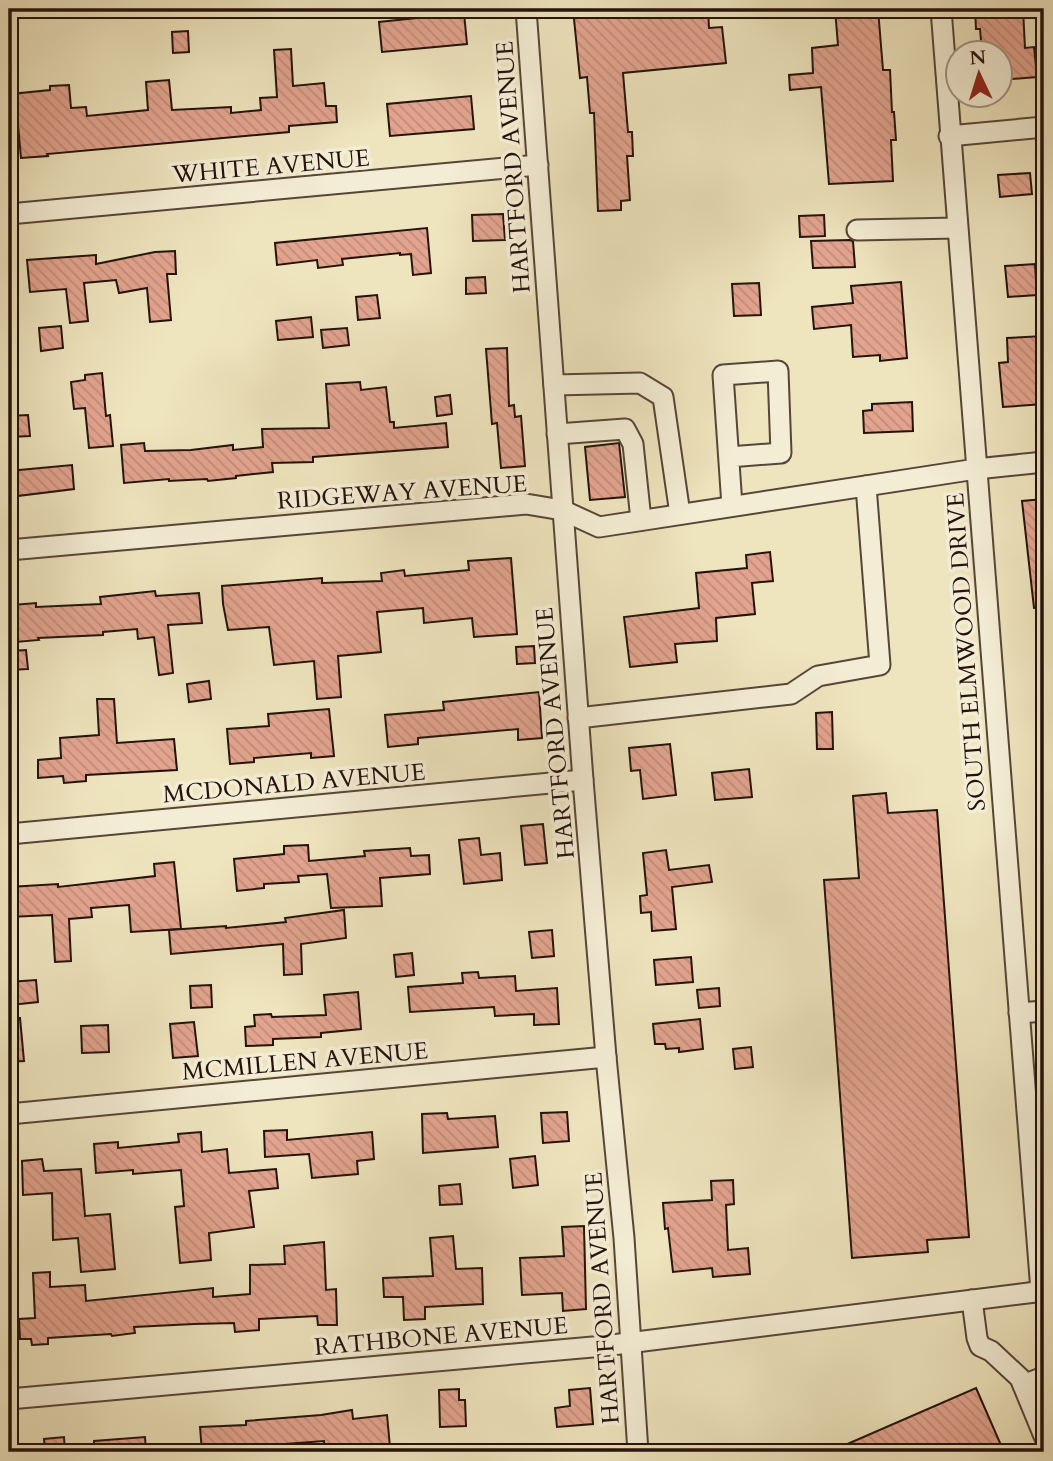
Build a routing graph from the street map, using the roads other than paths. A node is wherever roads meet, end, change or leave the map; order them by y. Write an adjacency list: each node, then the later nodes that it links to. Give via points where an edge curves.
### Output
1 (526, 9): 5 (street, HARTFORD AVENUE)
2 (941, 9): 4 (street, SOUTH ELMWOOD DRIVE)
3 (1044, 127): 4 (street)
4 (949, 136): 7 (street, SOUTH ELMWOOD DRIVE)
5 (538, 165): 6 (street, WHITE AVENUE); 9 (street, HARTFORD AVENUE)
6 (9, 214)
7 (957, 228): 8 (street); 13 (street, SOUTH ELMWOOD DRIVE)
8 (857, 230)
9 (554, 385): 10 (street, HARTFORD AVENUE); 17 (street, via 640,383 663,397)
10 (557, 435): 16 (street, HARTFORD AVENUE); 18 (street, via 625,429 633,444)
11 (729, 457): 11 (street, via 723,375 778,371 782,453); 15 (street)
12 (1044, 462): 13 (street, RIDGEWAY AVENUE)
13 (976, 468): 14 (street, RIDGEWAY AVENUE); 24 (street, SOUTH ELMWOOD DRIVE)
14 (866, 485): 15 (street, RIDGEWAY AVENUE); 20 (street, via 880,665 818,676 791,694)
15 (732, 506): 17 (street, RIDGEWAY AVENUE)
16 (562, 510): 18 (street, RIDGEWAY AVENUE, via 599,527); 19 (street, RIDGEWAY AVENUE, via 526,504); 20 (street, HARTFORD AVENUE)
17 (680, 514): 18 (street, RIDGEWAY AVENUE)
18 (640, 520)
19 (9, 551)
20 (578, 718): 21 (street, HARTFORD AVENUE)
21 (583, 780): 22 (street, MCDONALD AVENUE); 25 (street, HARTFORD AVENUE)
22 (9, 834)
23 (1044, 1011): 24 (street)
24 (1019, 1013): 27 (street, SOUTH ELMWOOD DRIVE)
25 (606, 1057): 26 (street, MCMILLEN AVENUE); 29 (street, HARTFORD AVENUE)
26 (9, 1114)
27 (1043, 1291): 28 (street, RATHBONE AVENUE)
28 (972, 1300): 29 (street, RATHBONE AVENUE); 31 (street, via 980,1346 991,1351)
29 (630, 1343): 32 (street, RATHBONE AVENUE); 34 (street, HARTFORD AVENUE)
30 (1044, 1377): 31 (street)
31 (1023, 1385): 33 (street)
32 (9, 1399)
33 (1044, 1436)
34 (638, 1452)

